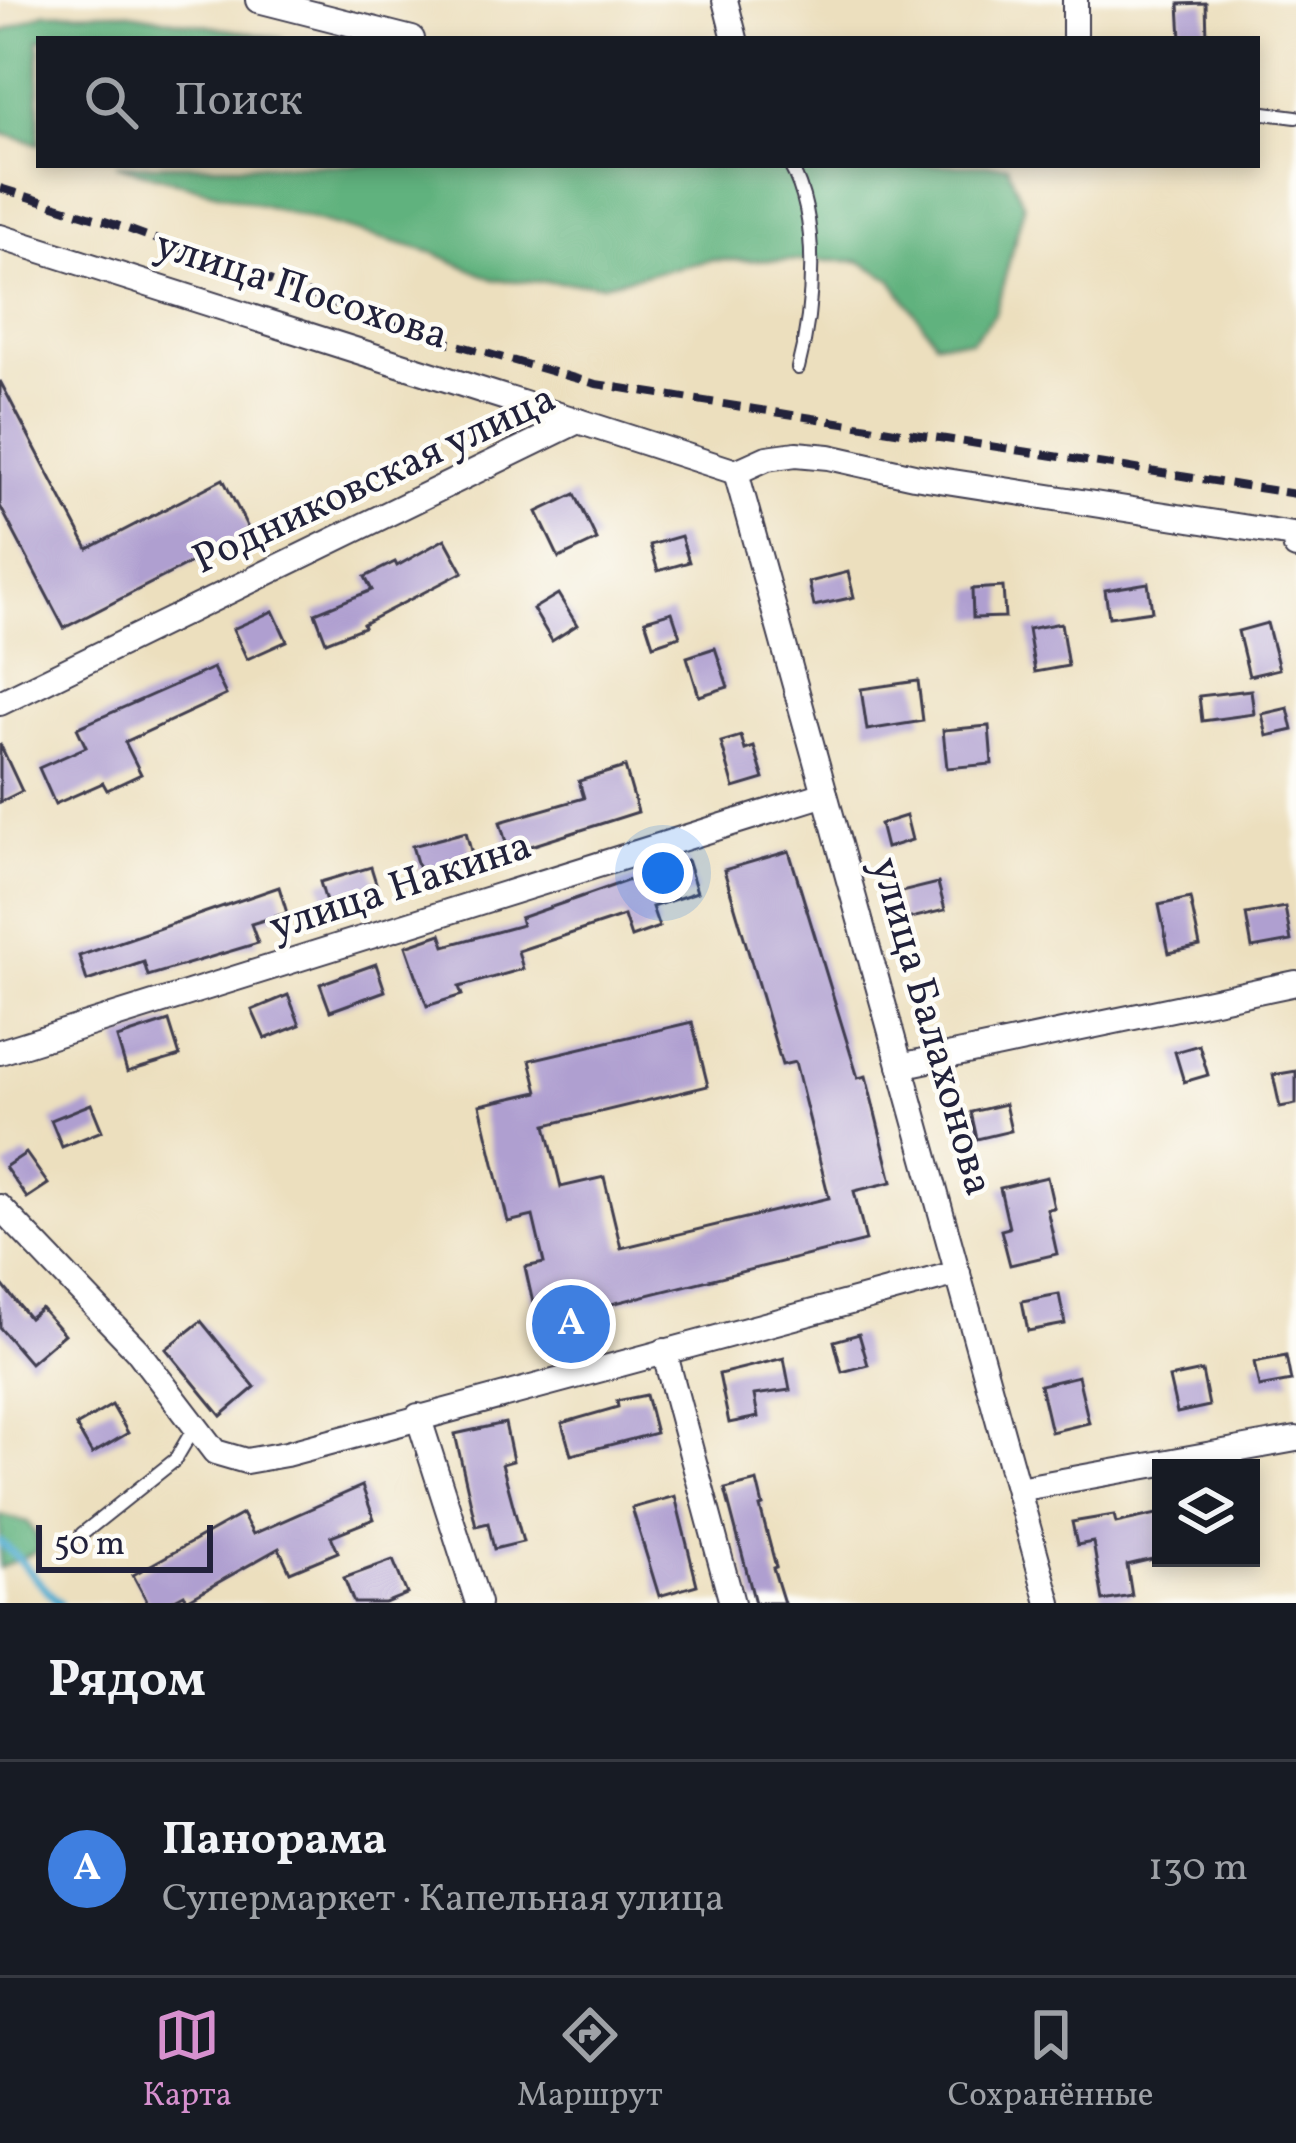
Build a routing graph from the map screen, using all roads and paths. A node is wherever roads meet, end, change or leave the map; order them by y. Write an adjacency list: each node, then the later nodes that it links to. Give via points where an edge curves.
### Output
1 (258, 0): 4 (street)
2 (724, 0): 5 (street)
3 (1075, 0): 6 (street)
4 (400, 36)
5 (734, 36)
6 (1075, 36)
7 (1260, 112): 8 (lane)
8 (1296, 117)
9 (792, 168): 11 (lane, via 808,231 810,321)
10 (0, 237): 12 (street, улица Посохова)
11 (798, 368)
12 (578, 421): 13 (street, Родниковская улица); 15 (street, Родниковская улица)
13 (736, 472): 14 (street, via 767,458 829,457); 16 (street, улица Балахонова)
14 (1294, 541)
15 (0, 703)
16 (825, 794): 18 (street, улица Накина); 19 (street, улица Балахонова)
17 (1296, 982): 19 (street)
18 (0, 1052)
19 (901, 1066): 21 (street, улица Балахонова)
20 (0, 1208): 24 (street, via 137,1350)
21 (958, 1273): 22 (street); 26 (street, улица Балахонова)
22 (664, 1351): 23 (street); 29 (street)
23 (418, 1416): 24 (street, via 246,1462 215,1452); 28 (street)
24 (194, 1428): 27 (lane, via 175,1460)
25 (1296, 1439): 26 (street)
26 (1018, 1490): 30 (street, улица Балахонова)
27 (82, 1534)
28 (478, 1603)
29 (732, 1603)
30 (1049, 1603)

